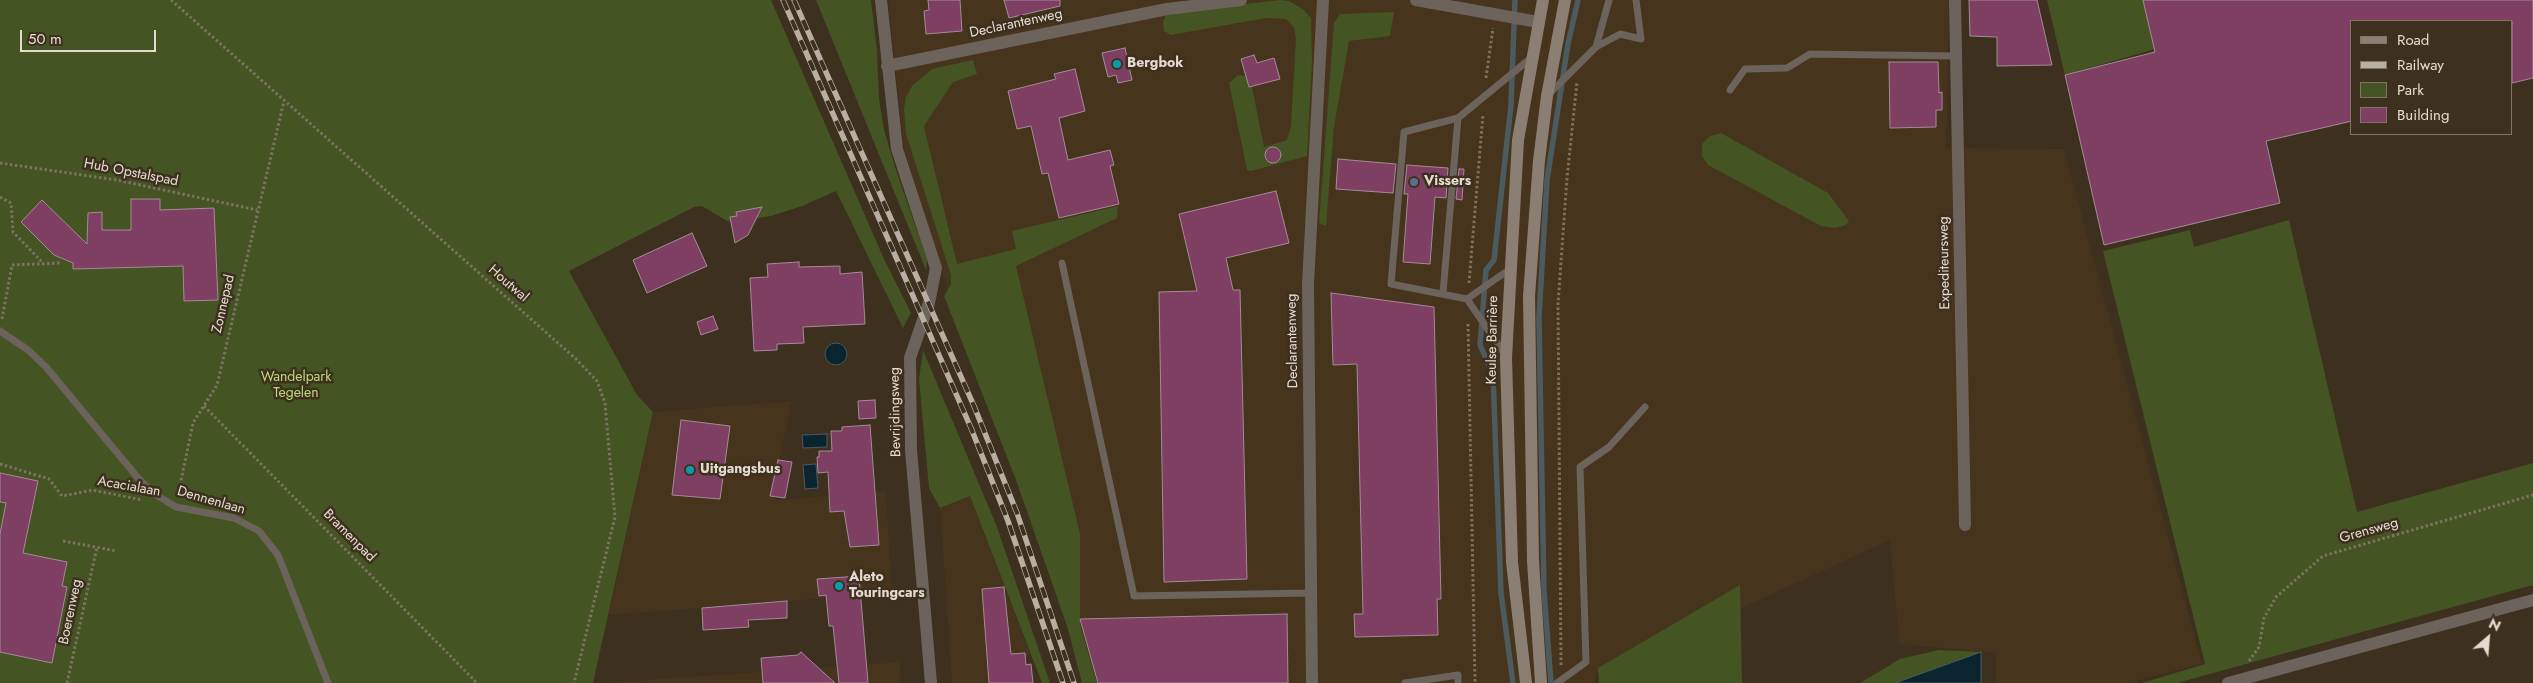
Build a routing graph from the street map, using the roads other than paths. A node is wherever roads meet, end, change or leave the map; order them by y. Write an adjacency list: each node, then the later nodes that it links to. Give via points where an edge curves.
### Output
1 (881, 0): 14 (street, Bevrijdingsweg)
2 (1241, 0): 14 (street, Declarantenweg, via 1167,9)
3 (1323, 0): 26 (street, Declarantenweg, via 1308,284)
4 (1416, 0): 10 (street)
5 (1543, 0): 10 (main road, Keulse Barrière)
6 (1565, 0): 16 (main road)
7 (1609, 0): 11 (lane)
8 (1636, 0): 11 (lane, via 1641,39 1620,34)
9 (1955, 0): 12 (street, Expediteursweg)
10 (1538, 22): 13 (main road, Keulse Barrière)
11 (1596, 47): 16 (lane)
12 (1956, 56): 15 (lane, via 1810,54 1787,68 1745,69); 25 (street, Expediteursweg)
13 (1531, 58): 17 (lane); 19 (main road, Keulse Barrière, via 1518,140)
14 (887, 66): 30 (street, Bevrijdingsweg, via 897,150 936,268 929,303 910,358 911,450)
15 (1730, 90)
16 (1547, 96): 35 (main road, via 1529,296 1533,560)
17 (1458, 118): 20 (lane); 20 (lane, via 1404,132 1391,284)
18 (1062, 263): 26 (lane, via 1134,596)
19 (1510, 269): 21 (lane); 23 (main road, Keulse Barrière)
20 (1443, 294): 21 (lane)
21 (1467, 299): 23 (lane)
22 (0, 330): 29 (lane, Dennenlaan, via 46,367 154,494 176,507 234,518 259,531 278,556)
23 (1506, 358): 34 (main road, Keulse Barrière, via 1512,562)
24 (1645, 407): 28 (lane, via 1609,447 1580,467 1586,662)
25 (1965, 525)
26 (1311, 593): 31 (street, Declarantenweg)
27 (2533, 600): 36 (street)
28 (1559, 681)
29 (328, 683)
30 (931, 683)
31 (1312, 683)
32 (1405, 683): 33 (lane, via 1458,675)
33 (1458, 683)
34 (1526, 683)
35 (1541, 683)
36 (2228, 683)

